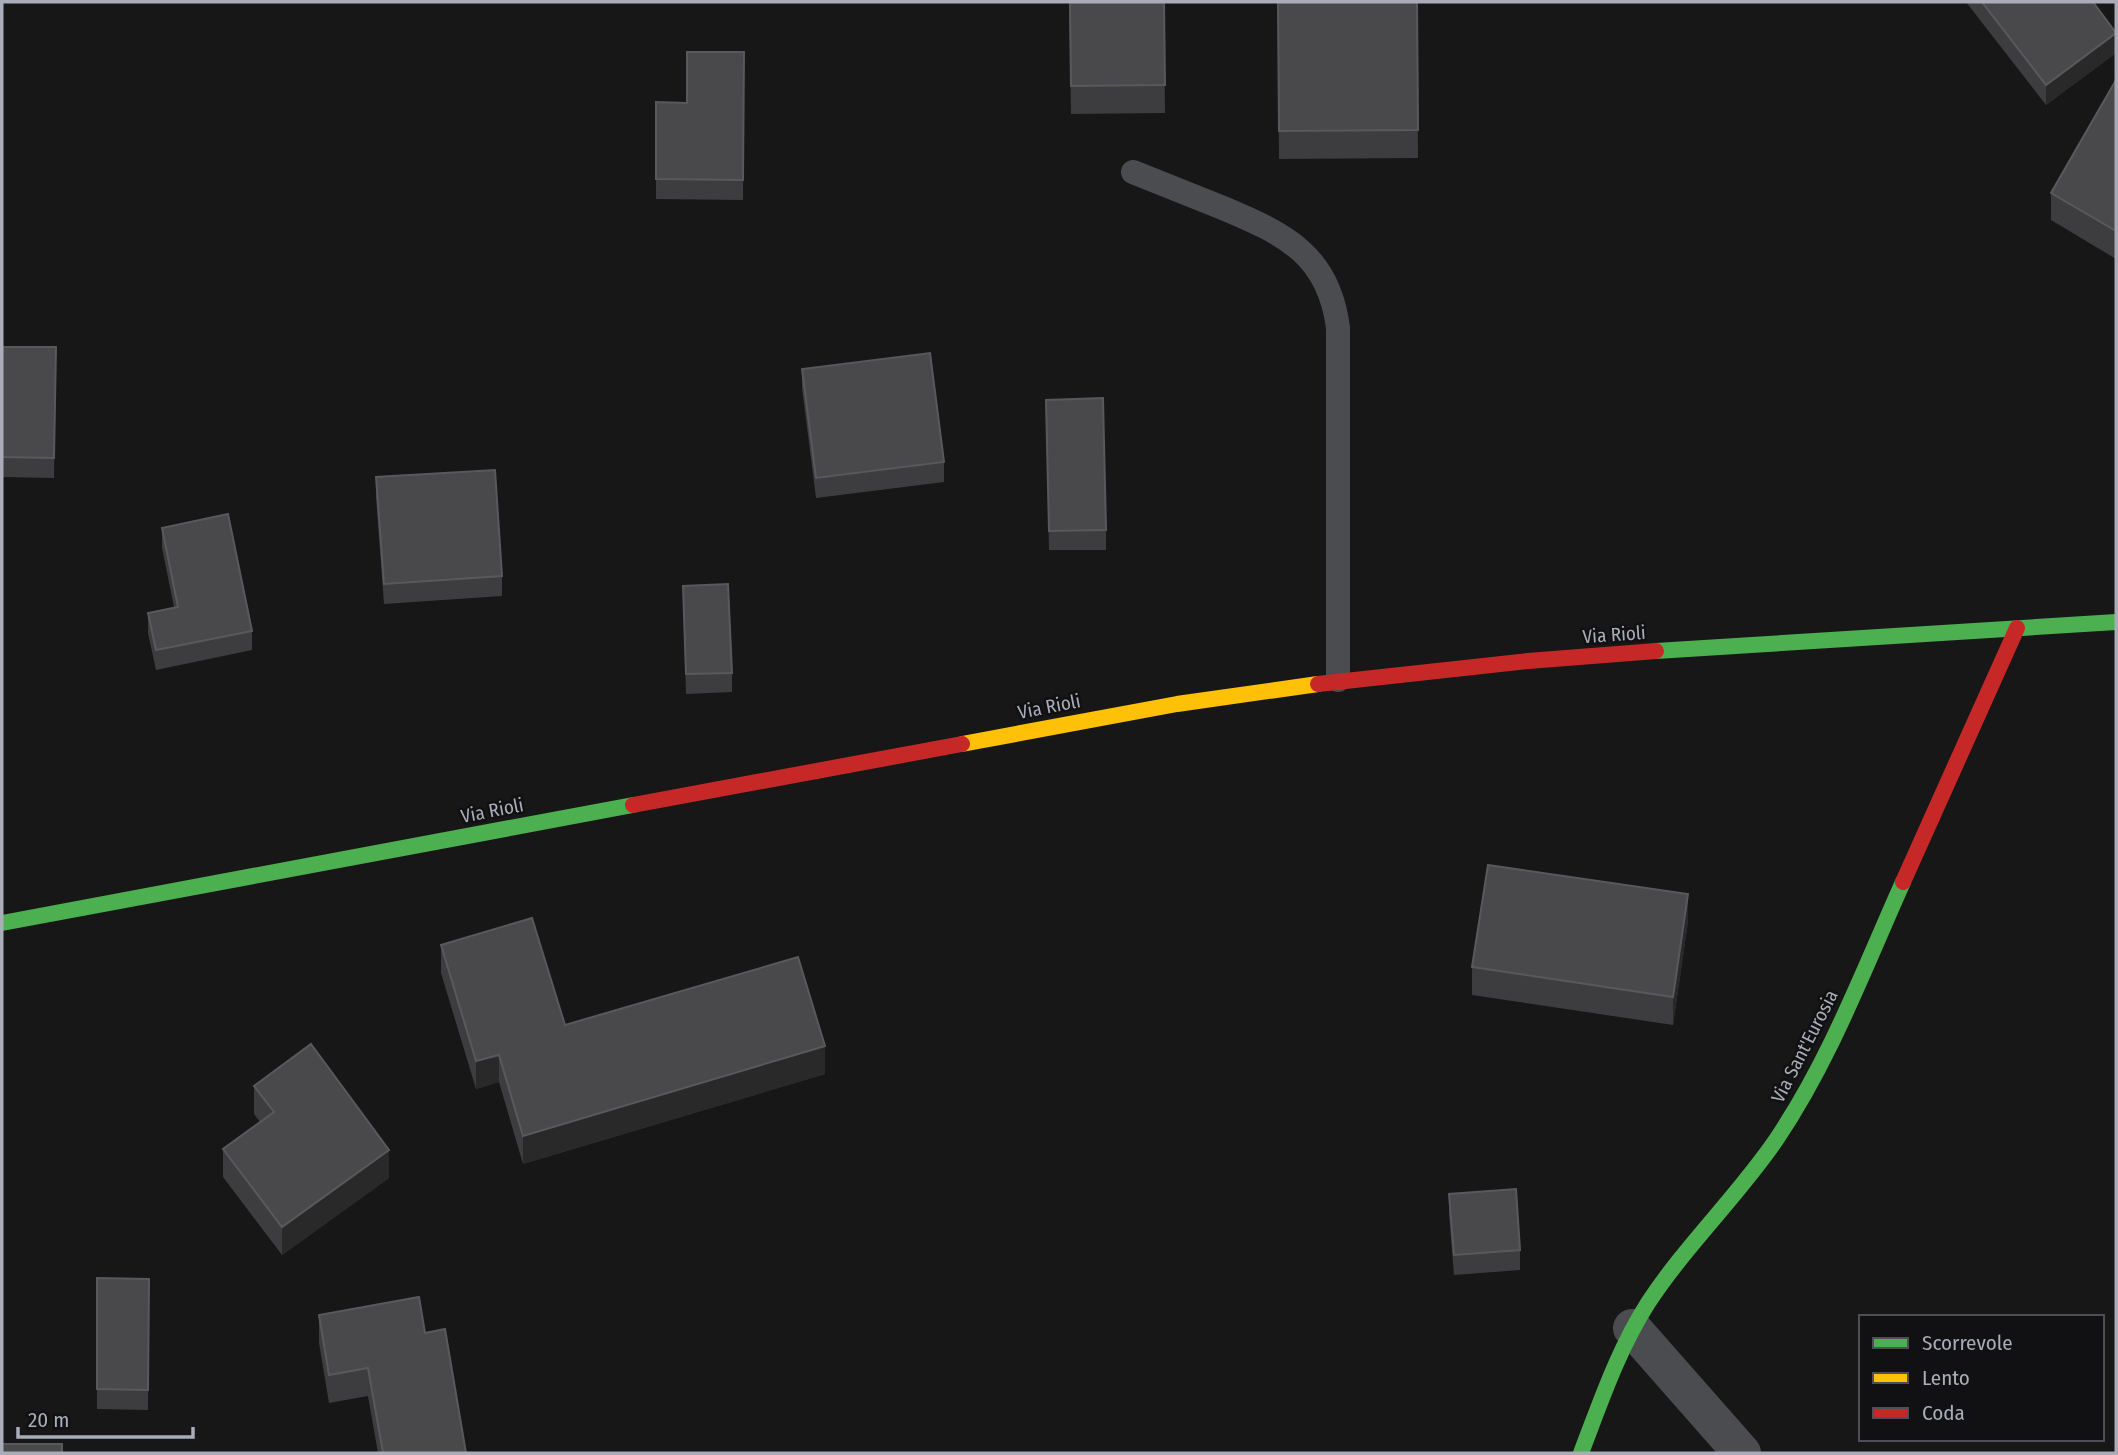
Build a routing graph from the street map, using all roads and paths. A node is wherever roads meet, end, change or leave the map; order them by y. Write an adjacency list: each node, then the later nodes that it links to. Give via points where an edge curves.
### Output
1 (1133, 172): 4 (lane, via 1274,230 1313,261 1327,285 1338,328)
2 (2116, 622): 3 (main road, Via Rioli)
3 (2017, 628): 4 (main road, Via Rioli, via 1523,661); 6 (main road, Via Sant'Eurosia, via 1816,1074 1745,1182 1677,1262)
4 (1338, 680): 5 (main road, Via Rioli, via 1177,704)
5 (2, 923)
6 (1632, 1328): 7 (main road, Via Sant'Eurosia); 8 (street)
7 (1581, 1453)
8 (1742, 1453)

